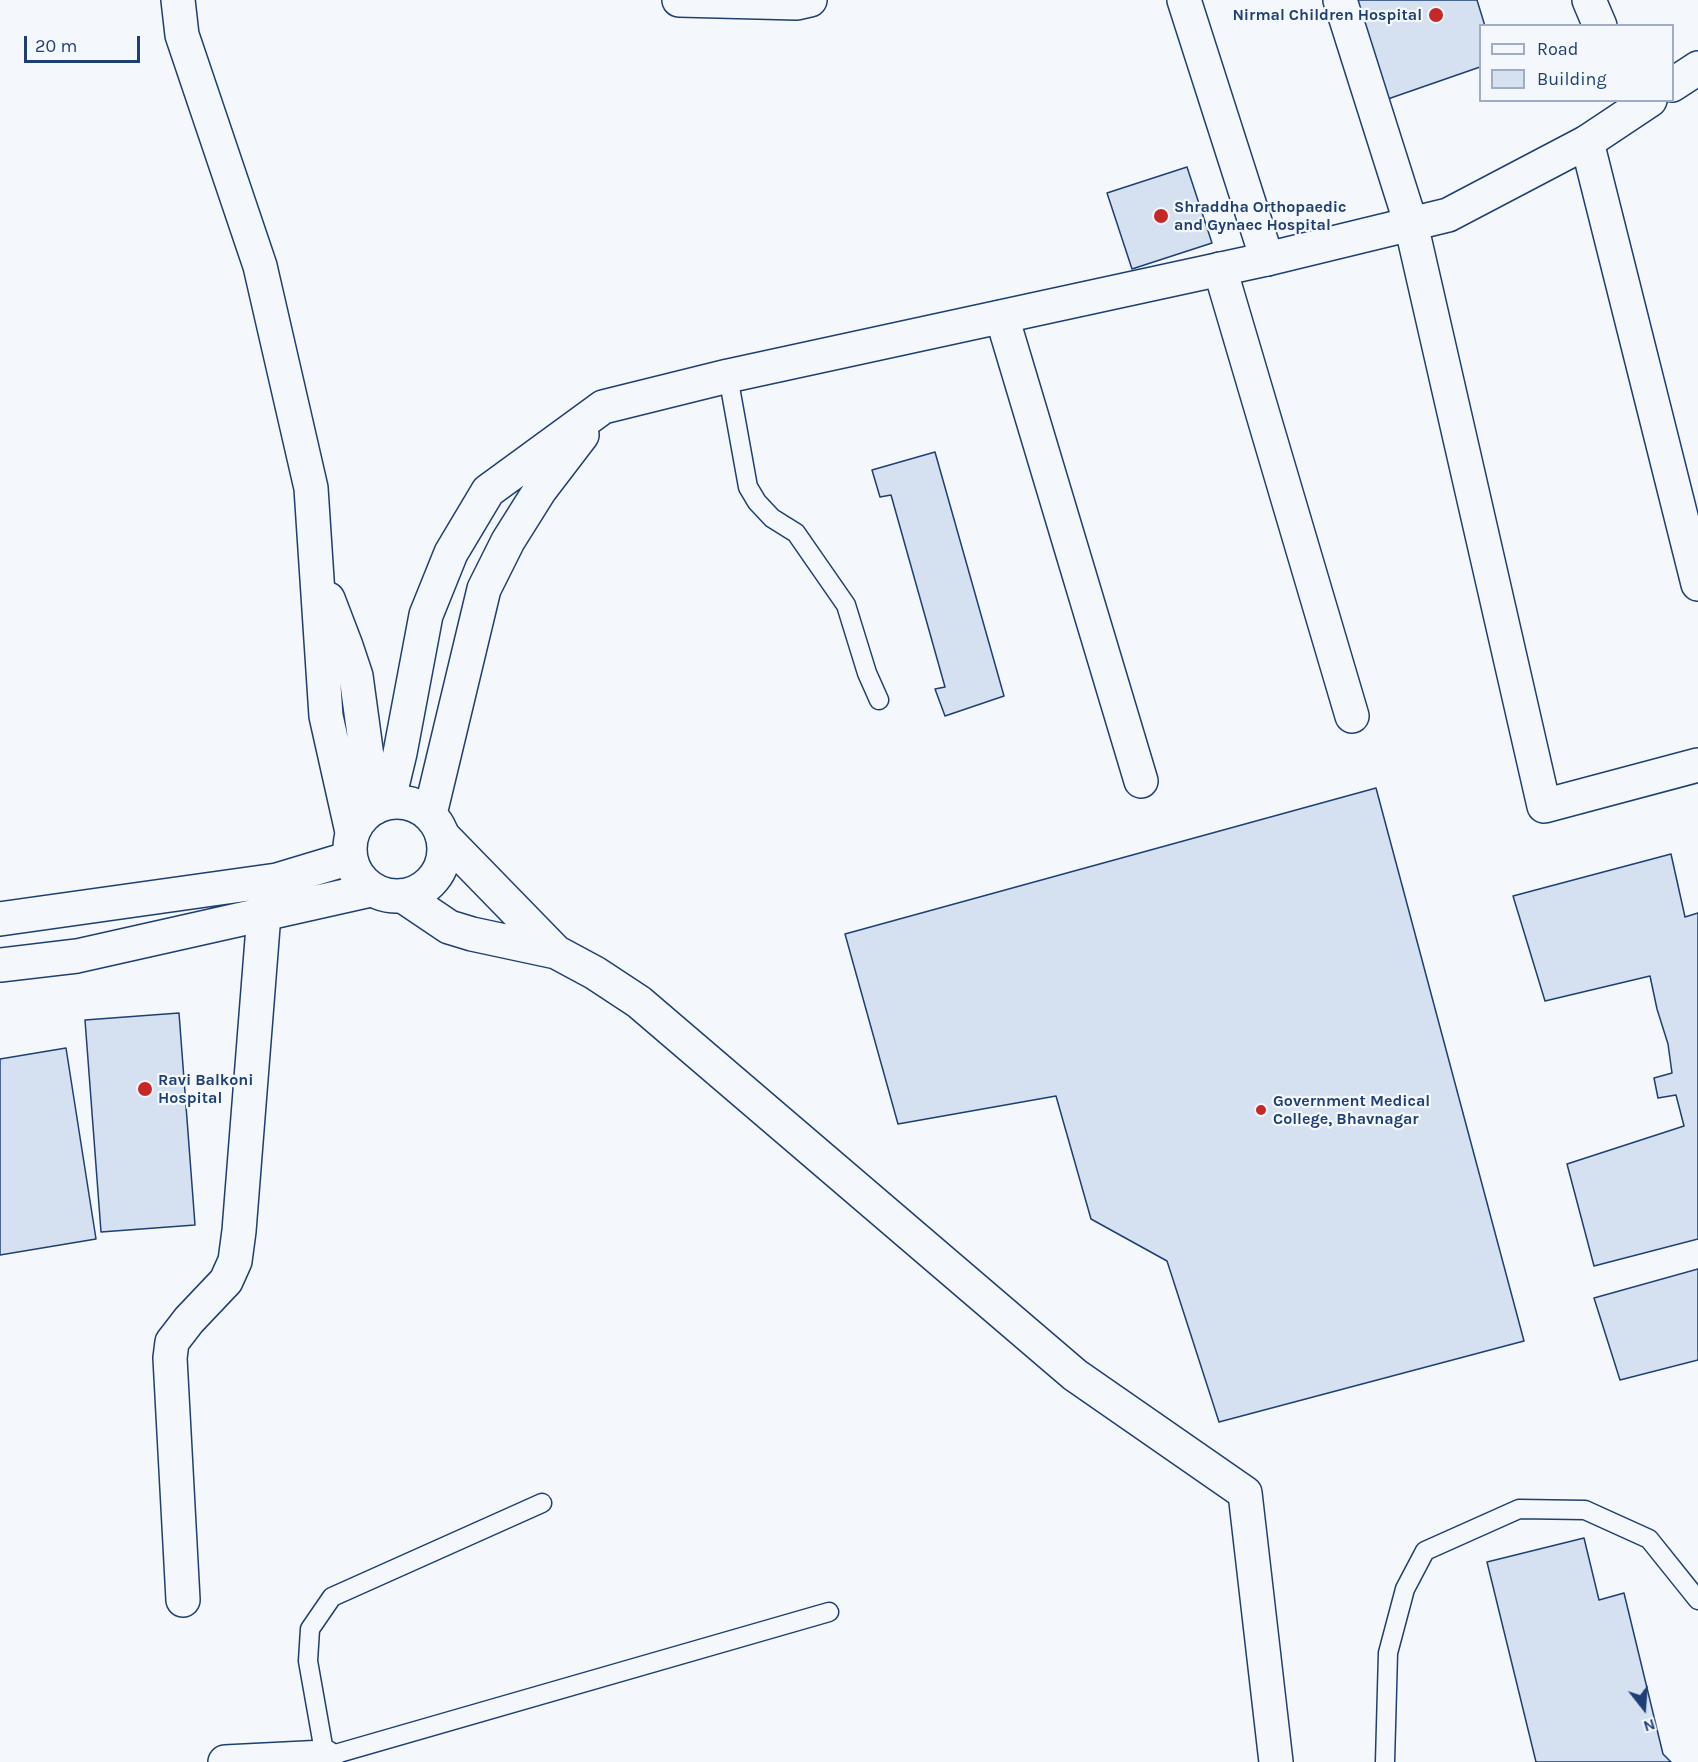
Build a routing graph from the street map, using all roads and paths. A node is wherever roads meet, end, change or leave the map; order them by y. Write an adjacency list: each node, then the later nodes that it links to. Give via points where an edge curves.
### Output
1 (178, 0): 18 (street, via 182,35 260,266 312,488)
2 (679, 0): 3 (street)
3 (810, 0)
4 (1184, 0): 13 (street)
5 (1340, 0): 12 (street)
6 (1589, 0): 7 (street)
7 (1599, 24)
8 (1698, 68): 9 (street)
9 (1674, 84)
10 (1639, 104): 11 (street)
11 (1587, 142): 12 (street, via 1448,215); 19 (street)
12 (1411, 224): 13 (street); 22 (street, via 1544,806)
13 (1267, 259): 14 (street)
14 (1220, 269): 15 (street); 21 (street)
15 (1002, 317): 16 (street); 23 (street)
16 (728, 376): 17 (street); 20 (lane, via 748,487 772,518 796,533 846,605)
17 (603, 407): 24 (street, via 488,491 451,553 426,615 400,753); 25 (street, via 540,490 484,589)
18 (317, 573): 24 (street, via 356,676); 26 (street, via 326,716)
19 (1698, 584)
20 (879, 700)
21 (1352, 716)
22 (1698, 765)
23 (1141, 781)
24 (381, 805): 25 (street, via 403,802 417,806); 26 (street, via 361,818)
25 (436, 824): 28 (street, via 444,840 441,869 432,882); 31 (street)
26 (351, 845): 27 (street, via 352,864 359,879); 30 (street, via 277,880)
27 (371, 890): 28 (street, via 386,896); 29 (street)
28 (403, 896): 31 (street, via 449,927)
29 (264, 914): 32 (street, via 77,956); 34 (street, via 235,1261 226,1281 172,1342 170,1358)
30 (0, 919)
31 (556, 952): 39 (street, via 639,1002 1075,1375 1245,1493)
32 (0, 965)
33 (543, 1503): 37 (lane, via 332,1597 310,1629 308,1661)
34 (183, 1600)
35 (1698, 1600): 40 (lane, via 1649,1539 1585,1510 1519,1509 1425,1551 1405,1589 1388,1653)
36 (829, 1612): 37 (lane)
37 (326, 1759): 38 (street)
38 (225, 1762)
39 (1276, 1762)
40 (1385, 1762)

